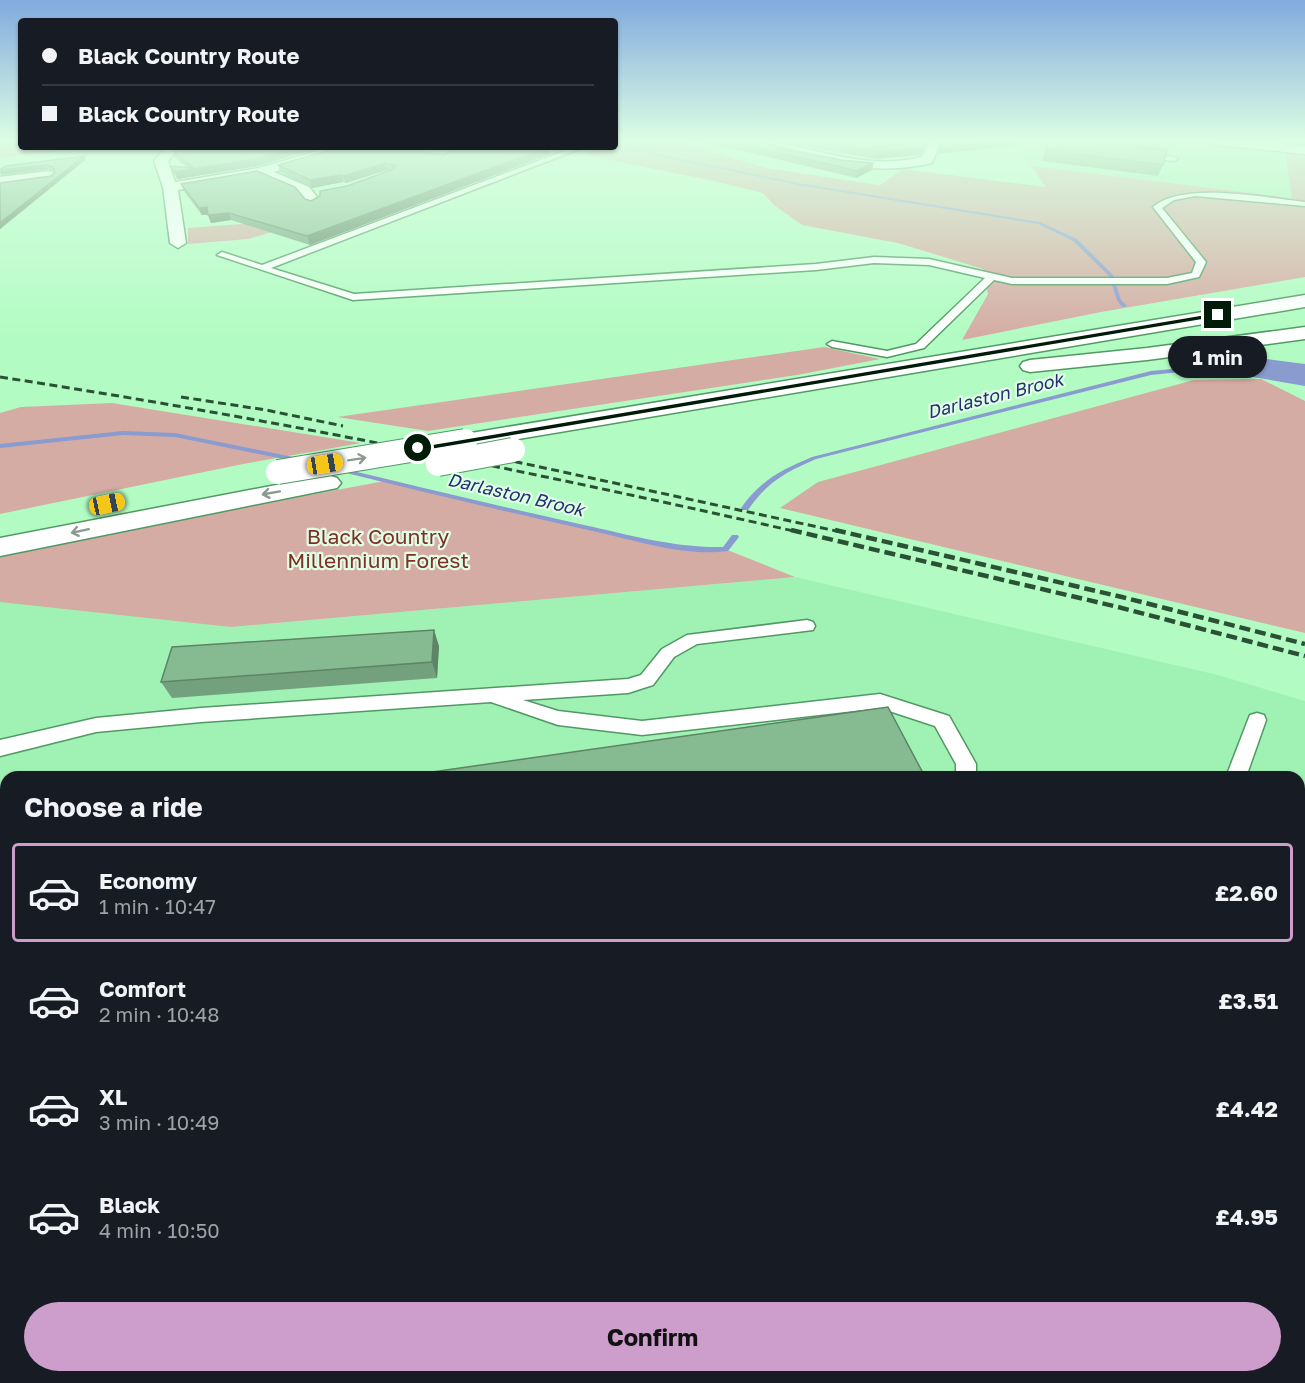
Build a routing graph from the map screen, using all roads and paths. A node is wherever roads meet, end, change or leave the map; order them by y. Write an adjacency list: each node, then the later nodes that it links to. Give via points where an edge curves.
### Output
1 (173, 206): 4 (main road)
2 (428, 206): 6 (lane)
3 (1159, 206): 7 (lane, via 1201,262 1196,275 1139,281)
4 (178, 243)
5 (222, 255): 6 (lane)
6 (262, 268): 7 (lane, via 353,297 874,260 929,262)
7 (991, 277): 12 (lane, via 920,346 887,354)
8 (1305, 286): 13 (main road, via 1124,315)
9 (1305, 301): 13 (main road)
10 (1305, 316): 14 (main road)
11 (1305, 333): 14 (main road)
12 (832, 344)
13 (865, 373): 15 (main road, one-way to 13, bridge, via 192,486)
14 (955, 374): 16 (main road, one-way to 16, bridge, via 221,502)
15 (0, 525)
16 (0, 547)
17 (807, 626): 18 (lane, via 693,639 668,653 647,680 628,686)
18 (488, 696): 20 (lane, via 96,725); 21 (lane, via 558,718 642,728 880,702 942,721 966,764)
19 (1257, 720): 22 (lane)
20 (0, 748)
21 (966, 771)
22 (1238, 771)

